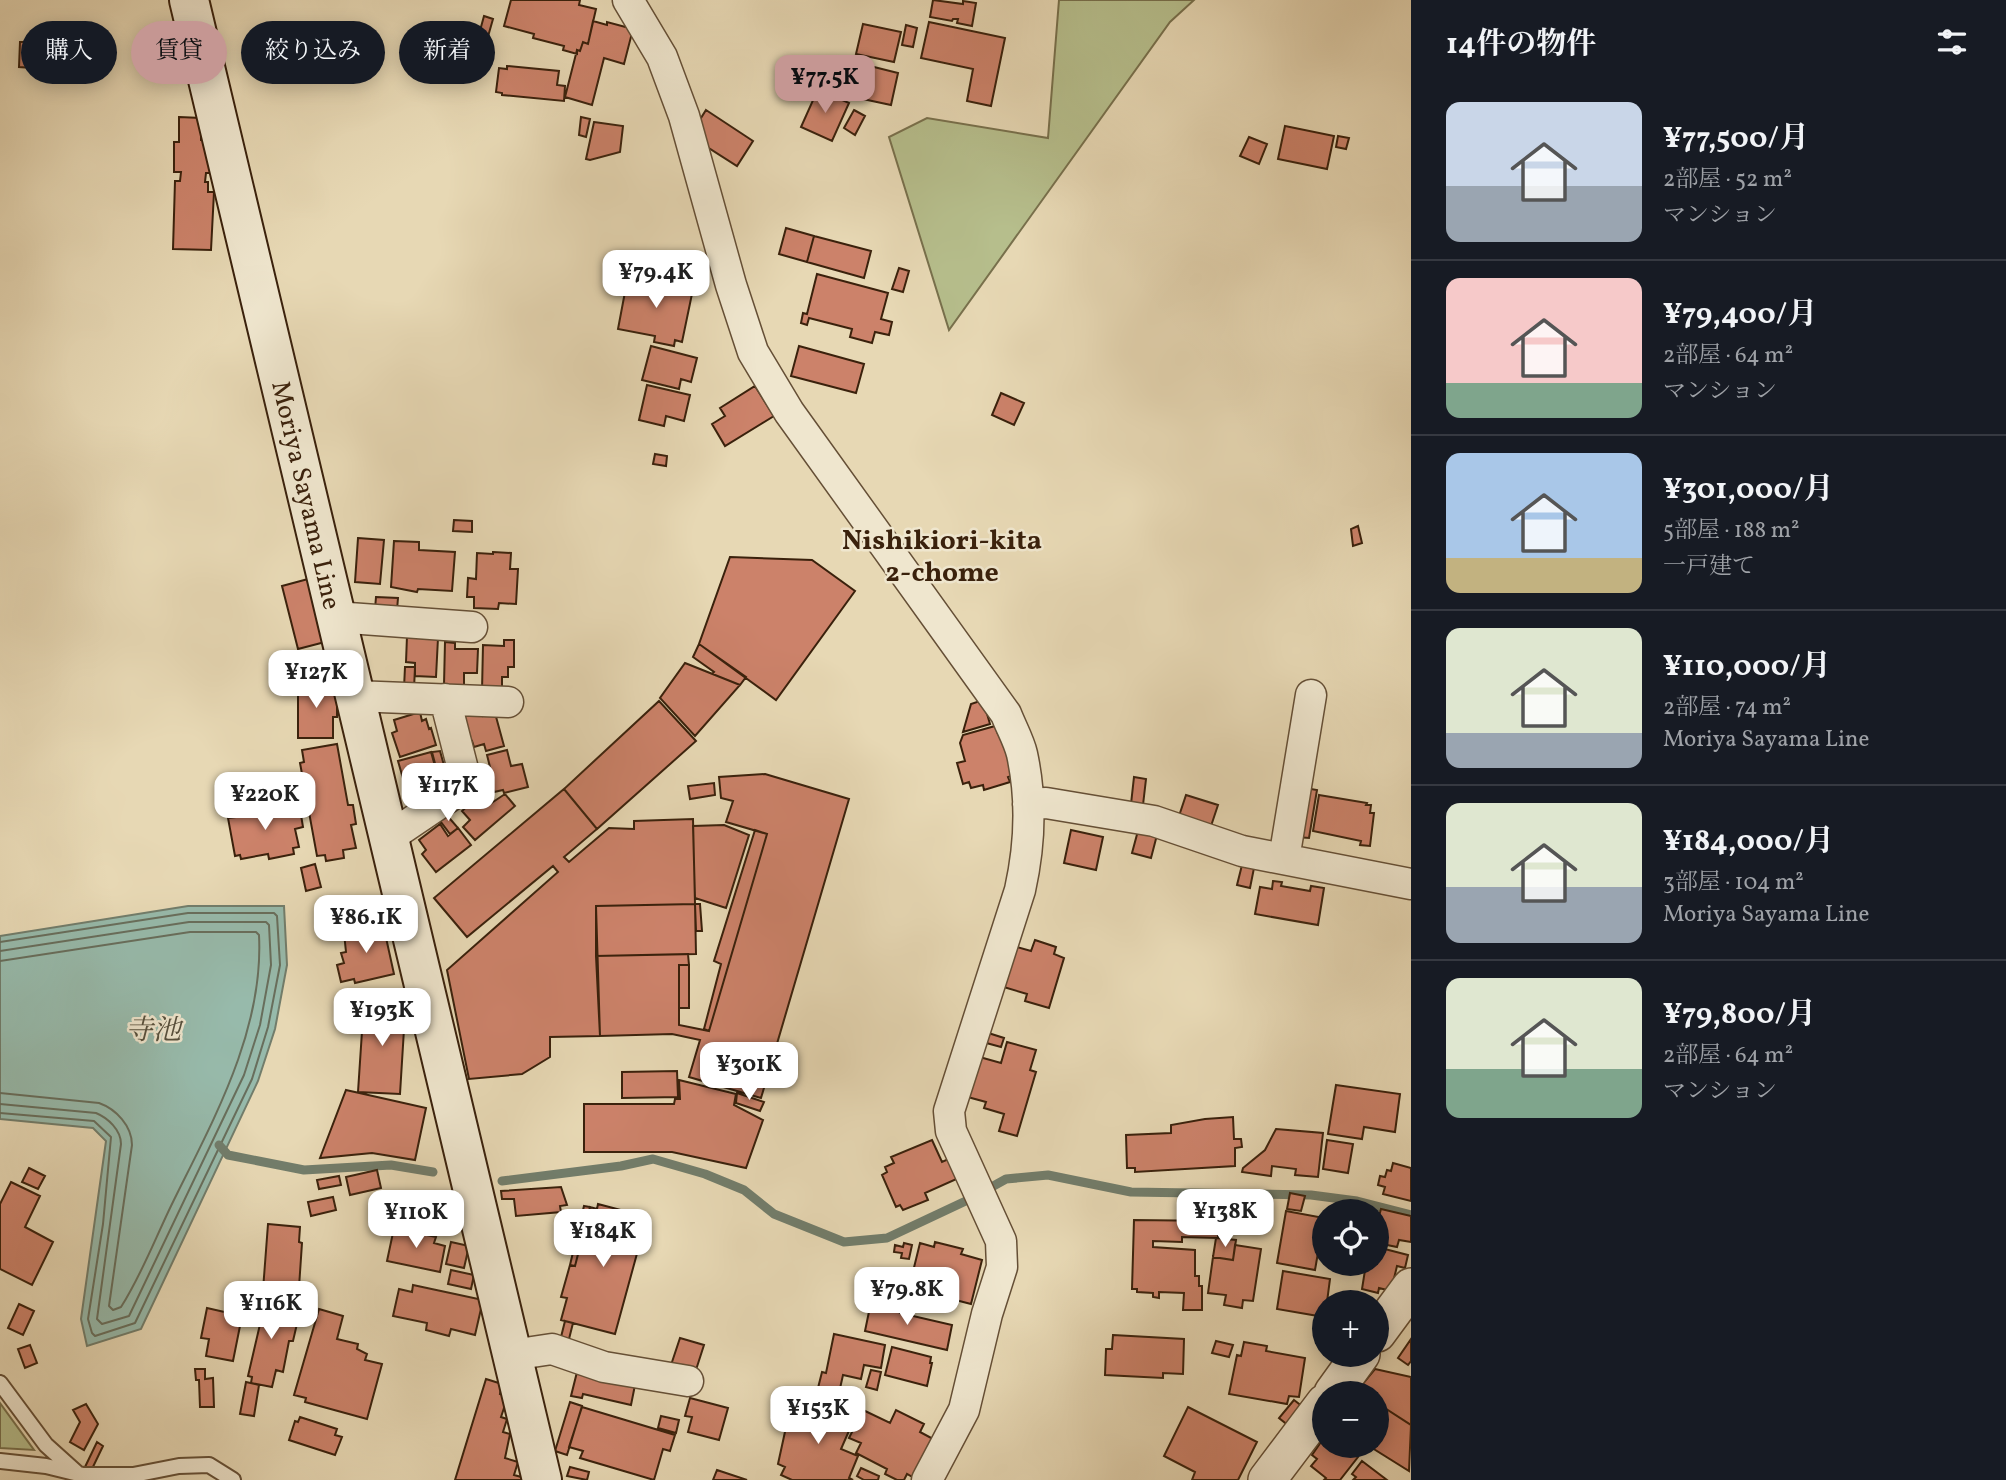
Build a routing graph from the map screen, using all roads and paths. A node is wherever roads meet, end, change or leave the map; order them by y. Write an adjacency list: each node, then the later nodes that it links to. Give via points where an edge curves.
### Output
1 (189, 0): 3 (main road, Moriya Sayama Line)
2 (628, 0): 9 (street, via 662,57 684,116 753,352 789,412 1006,714 1021,752)
3 (335, 617): 4 (street); 6 (main road, Moriya Sayama Line)
4 (472, 627)
5 (1311, 695): 11 (street)
6 (354, 696): 7 (street); 10 (main road, Moriya Sayama Line)
7 (445, 699): 8 (street); 10 (street, via 466,781)
8 (508, 702)
9 (1028, 804): 11 (street, via 1154,821 1242,851); 23 (street, via 1028,855 1020,890 949,1111 951,1131 1000,1241 1002,1267 964,1410)
10 (388, 838): 15 (main road, Moriya Sayama Line)
11 (1284, 859): 12 (street)
12 (1411, 884)
13 (1411, 1287): 14 (street)
14 (1389, 1317)
15 (512, 1355): 16 (street, via 552,1349 604,1367); 22 (main road, Moriya Sayama Line)
16 (688, 1381)
17 (0, 1383): 20 (lane, via 46,1445)
18 (1312, 1420): 24 (street)
19 (0, 1461): 20 (lane)
20 (80, 1475): 21 (lane, via 133,1475 209,1465)
21 (233, 1480)
22 (542, 1480)
23 (927, 1480)
24 (1267, 1480)

